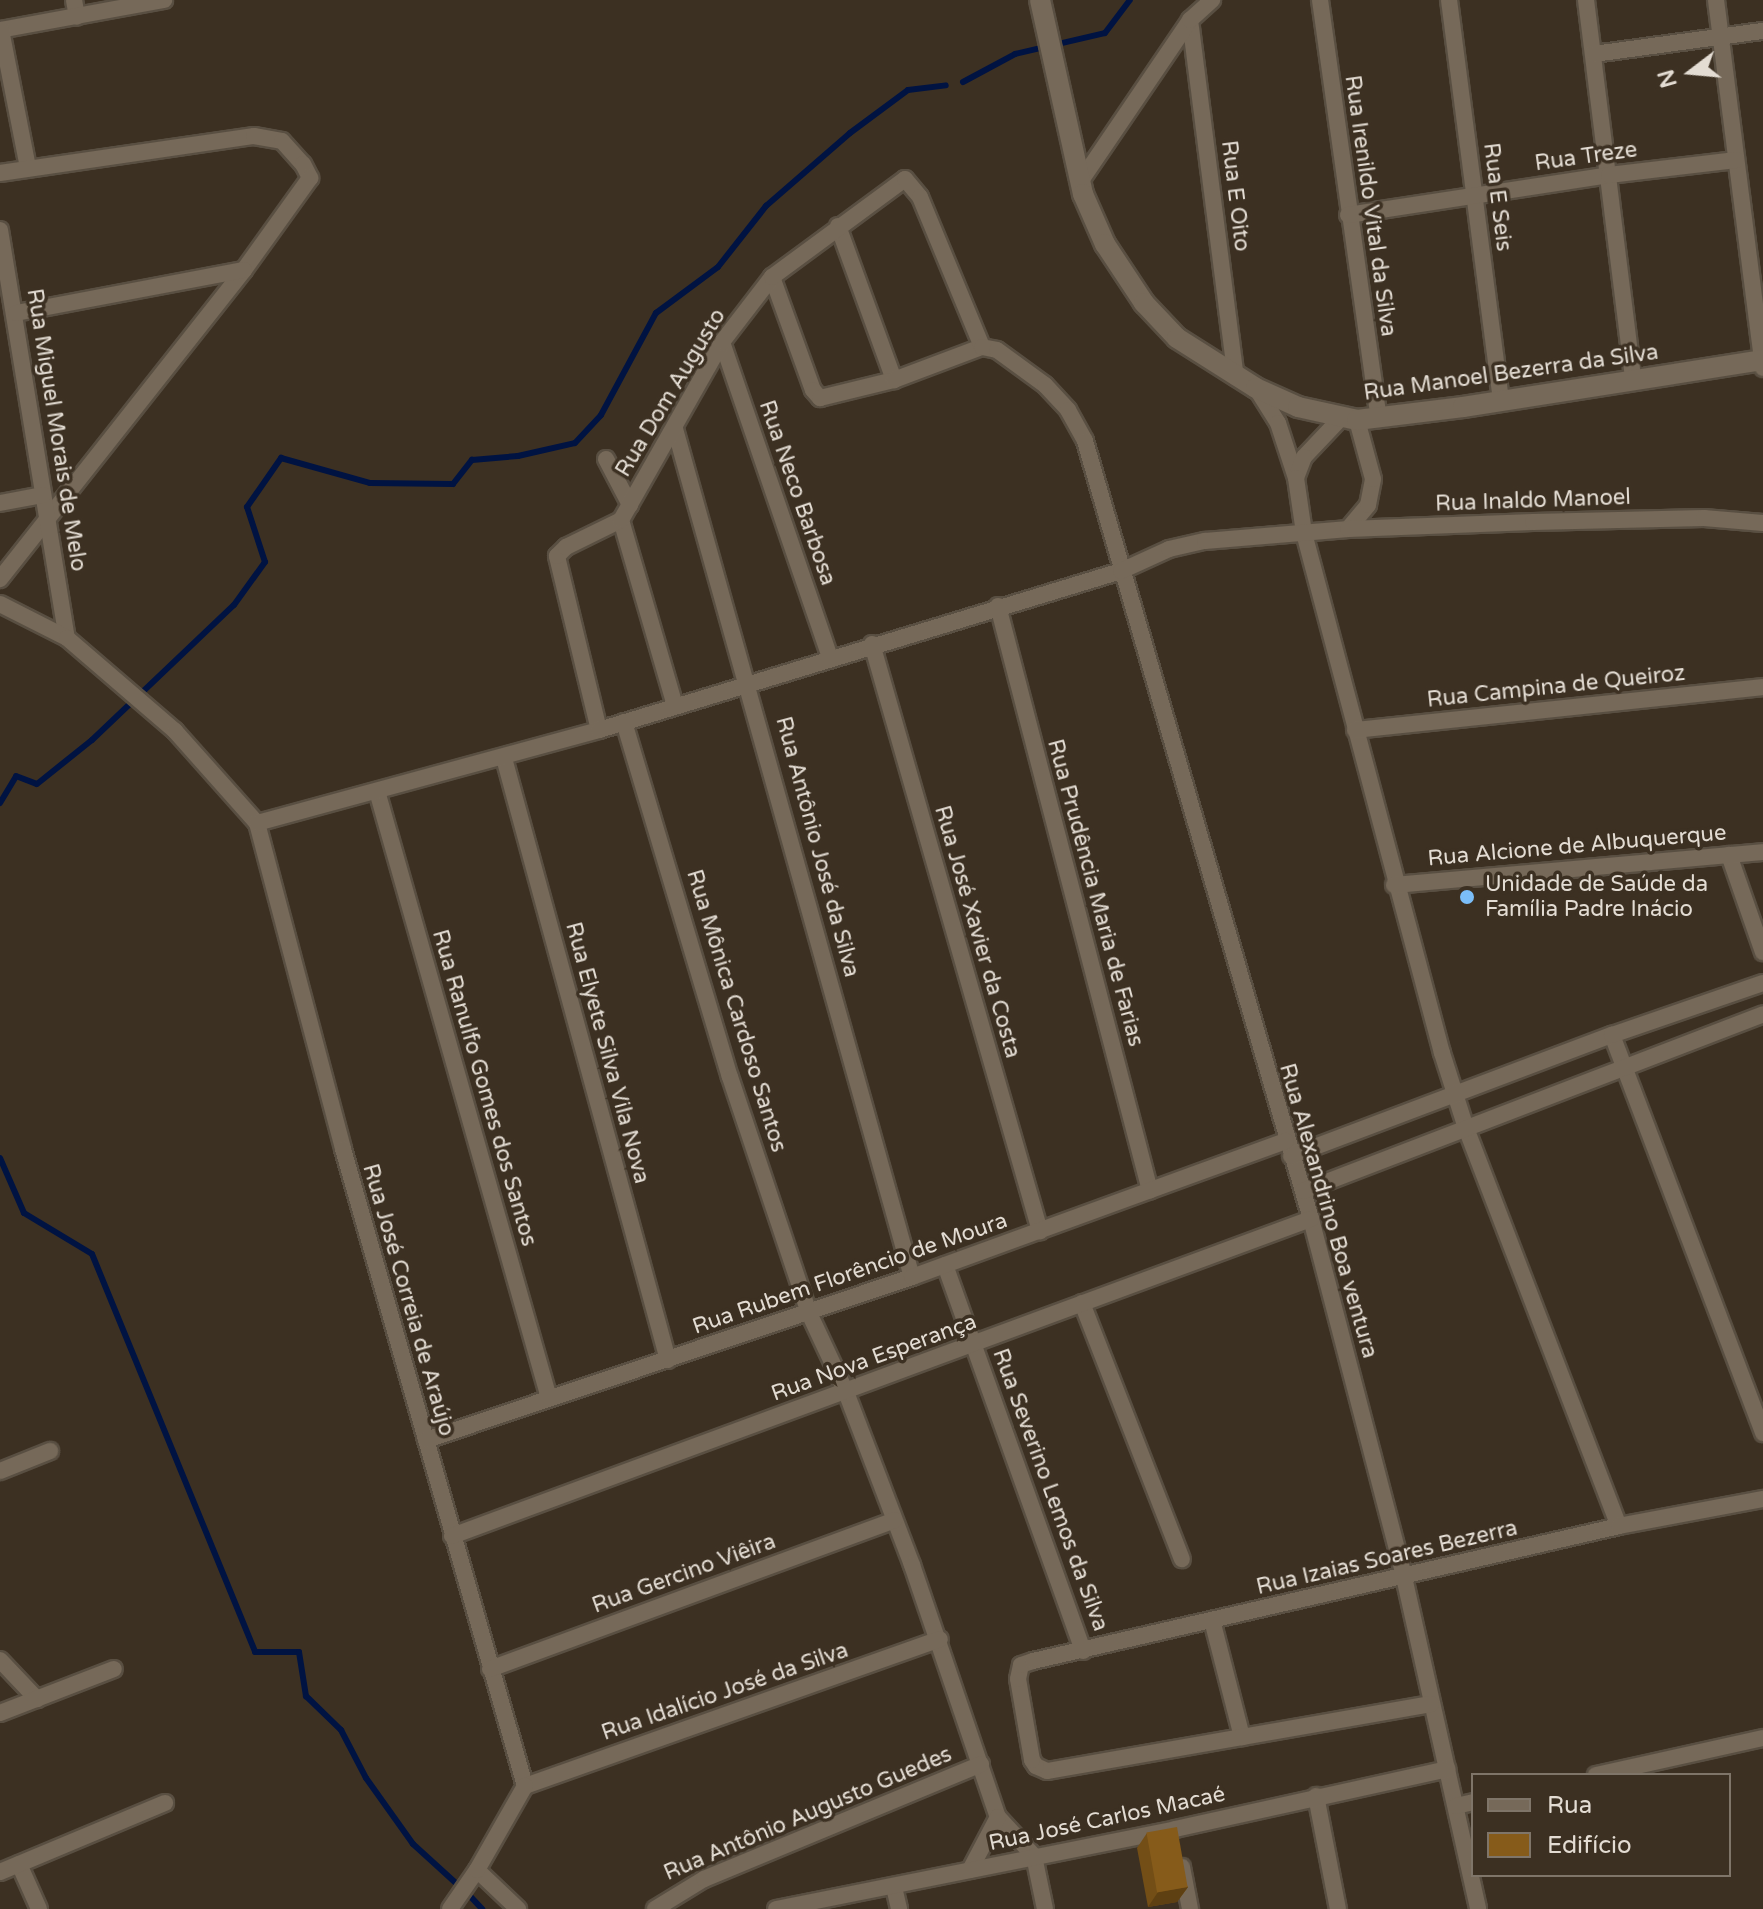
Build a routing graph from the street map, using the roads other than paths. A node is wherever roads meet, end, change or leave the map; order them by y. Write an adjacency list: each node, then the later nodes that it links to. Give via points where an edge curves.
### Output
1 (164, 0): 8 (street)
2 (1040, 0): 18 (street, Rua Manoel Bezerra da Silva)
3 (1212, 0): 9 (street)
4 (1320, 0): 20 (street, Rua Irenildo Vital da Silva)
5 (1449, 0): 19 (street, Rua E Seis)
6 (1586, 0): 13 (street)
7 (1716, 0): 12 (street)
8 (75, 8): 10 (street)
9 (1190, 20): 18 (street); 29 (street, Rua E Oito)
10 (0, 30): 15 (street)
11 (1763, 31): 12 (street)
12 (1721, 36): 13 (street); 14 (street)
13 (1594, 54): 17 (street)
14 (1736, 160): 17 (street, Rua Treze); 28 (street)
15 (28, 168): 16 (street); 23 (street, via 254,136 282,141 310,178)
16 (0, 173)
17 (1609, 175): 19 (street, Rua Treze); 30 (street)
18 (1080, 182): 29 (street, Rua Manoel Bezerra da Silva, via 1105,244 1144,303 1177,338)
19 (1474, 196): 20 (street, Rua Treze); 33 (street, Rua E Seis)
20 (1348, 215): 35 (street, Rua Irenildo Vital da Silva)
21 (838, 226): 24 (street, Rua Dom Augusto); 27 (street, Rua Dom Augusto, via 899,181 913,184); 31 (street)
22 (0, 230): 25 (street, Rua Miguel Morais de Melo)
23 (244, 270): 25 (street); 42 (street)
24 (772, 277): 26 (street, Rua Dom Augusto); 31 (street, via 815,395 832,398)
25 (16, 313): 39 (street, Rua Miguel Morais de Melo)
26 (722, 342): 36 (street, Rua Dom Augusto); 52 (street, Rua Neco Barbosa)
27 (982, 347): 31 (street); 46 (street, Rua Alexandrino Boa ventura, via 1015,360 1068,410 1085,441)
28 (1763, 363): 30 (street, Rua Manoel Bezerra da Silva)
29 (1236, 377): 32 (street, Rua Manoel Bezerra da Silva)
30 (1633, 379): 33 (street, Rua Manoel Bezerra da Silva)
31 (894, 380)
32 (1256, 388): 34 (street, Rua Manoel Bezerra da Silva, via 1298,407); 38 (street, via 1278,423)
33 (1501, 400): 35 (street, Rua Manoel Bezerra da Silva)
34 (1349, 419): 35 (street, Rua Manoel Bezerra da Silva); 38 (street, via 1304,457); 44 (street, via 1373,479 1368,505)
35 (1379, 419)
36 (675, 429): 41 (street, Rua Dom Augusto); 53 (street, Rua Antônio José da Silva)
37 (606, 459): 41 (street)
38 (1296, 478): 45 (street)
39 (43, 495): 40 (street); 42 (street, Rua Miguel Morais de Melo)
40 (0, 503)
41 (625, 512): 55 (street); 57 (street, via 557,556)
42 (47, 519): 47 (street); 50 (street, Rua Miguel Morais de Melo)
43 (1763, 523): 44 (street, Rua Inaldo Manoel, via 1704,518)
44 (1348, 529): 45 (street, Rua Inaldo Manoel)
45 (1304, 533): 46 (street, Rua Inaldo Manoel, via 1205,541 1169,549); 58 (street)
46 (1121, 571): 49 (street, Rua Inaldo Manoel); 72 (street, Rua Alexandrino Boa ventura)
47 (0, 579)
48 (0, 604): 50 (street)
49 (998, 606): 51 (street, Rua Inaldo Manoel); 73 (street, Rua Prudência Maria de Farias)
50 (67, 638): 61 (street, via 175,731)
51 (872, 644): 52 (street, Rua Inaldo Manoel); 76 (street, Rua José Xavier da Costa)
52 (830, 658): 53 (street, Rua Inaldo Manoel)
53 (749, 684): 55 (street, Rua Inaldo Manoel); 78 (street, Rua Antônio José da Silva)
54 (1763, 687): 58 (street, Rua Campina de Queiroz)
55 (675, 706): 56 (street, Rua Inaldo Manoel)
56 (624, 722): 57 (street, Rua Inaldo Manoel); 80 (street, Rua Mônica Cardoso Santos, via 730,1077)
57 (599, 730): 59 (street, Rua Inaldo Manoel)
58 (1355, 730): 64 (street)
59 (504, 758): 60 (street, Rua Inaldo Manoel); 82 (street, Rua Elyete Silva Vila Nova)
60 (377, 791): 61 (street, Rua Inaldo Manoel); 84 (street, Rua Ranulfo Gomes dos Santos)
61 (257, 823): 86 (street, Rua José Correia de Araújo)
62 (1763, 852): 63 (street, Rua Alcione de Albuquerque)
63 (1729, 855): 64 (street, Rua Alcione de Albuquerque); 65 (street)
64 (1394, 885): 70 (street)
65 (1763, 952)
66 (1763, 983): 68 (street, Rua Rubem Florêncio de Moura)
67 (1763, 1014): 69 (street)
68 (1612, 1035): 69 (street); 70 (street, Rua Rubem Florêncio de Moura)
69 (1623, 1067): 71 (street); 85 (street)
70 (1455, 1093): 71 (street); 72 (street, Rua Rubem Florêncio de Moura)
71 (1466, 1128): 74 (street); 91 (street)
72 (1289, 1149): 73 (street, Rua Rubem Florêncio de Moura); 74 (street, Rua Alexandrino Boa ventura)
73 (1150, 1191): 76 (street, Rua Rubem Florêncio de Moura)
74 (1303, 1191): 75 (street, Rua Alexandrino Boa ventura)
75 (1311, 1219): 79 (street, Rua Nova Esperança); 94 (street, Rua Alexandrino Boa ventura)
76 (1040, 1231): 77 (street, Rua Rubem Florêncio de Moura)
77 (945, 1265): 78 (street, Rua Rubem Florêncio de Moura); 81 (street, Rua Severino Lemos da Silva)
78 (912, 1277): 80 (street, Rua Rubem Florêncio de Moura)
79 (1082, 1303): 81 (street, Rua Nova Esperança); 93 (street)
80 (809, 1313): 82 (street, Rua Rubem Florêncio de Moura); 83 (street, Rua Mônica Cardoso Santos)
81 (975, 1345): 83 (street, Rua Nova Esperança); 97 (street, Rua Severino Lemos da Silva)
82 (668, 1360): 84 (street, Rua Rubem Florêncio de Moura)
83 (846, 1392): 90 (street, Rua Mônica Cardoso Santos); 92 (street, Rua Nova Esperança)
84 (549, 1398): 86 (street, Rua Rubem Florêncio de Moura)
85 (1763, 1433)
86 (426, 1440): 92 (street, Rua José Correia de Araújo)
87 (50, 1451): 88 (street)
88 (0, 1471)
89 (1763, 1499): 91 (street, Rua Izaias Soares Bezerra)
90 (894, 1520): 96 (street, Rua Mônica Cardoso Santos); 100 (street, Rua Gercino Viêira)
91 (1619, 1526): 94 (street, Rua Izaias Soares Bezerra)
92 (452, 1536): 100 (street, Rua José Correia de Araújo)
93 (1182, 1559)
94 (1404, 1577): 95 (street, Rua Izaias Soares Bezerra); 102 (street, Rua Alexandrino Boa ventura)
95 (1212, 1620): 97 (street, Rua Izaias Soares Bezerra); 104 (street)
96 (940, 1639): 106 (street, Rua Mônica Cardoso Santos); 109 (street, Rua Idalício José da Silva)
97 (1083, 1651): 104 (street, Rua Izaias Soares Bezerra, via 1021,1665 1020,1694 1032,1760 1040,1769 1059,1771)
98 (0, 1660): 101 (street)
99 (114, 1669): 101 (street)
100 (490, 1669): 109 (street, Rua José Correia de Araújo)
101 (37, 1699): 103 (street)
102 (1431, 1704): 104 (street); 107 (street, Rua Alexandrino Boa ventura)
103 (0, 1713)
104 (1242, 1737)
105 (1763, 1738): 108 (street)
106 (981, 1764): 114 (street, Rua Mônica Cardoso Santos); 126 (street, Rua Antônio Augusto Guedes, via 704,1879)
107 (1447, 1769): 110 (street, Rua José Carlos Macaé); 113 (street, Rua Alexandrino Boa ventura)
108 (1605, 1773)
109 (525, 1786): 118 (street)
110 (1316, 1796): 115 (street, Rua José Carlos Macaé); 131 (street)
111 (1471, 1802): 113 (street)
112 (165, 1803): 117 (street)
113 (1456, 1806): 120 (street, Rua Alexandrino Boa ventura)
114 (998, 1817): 116 (street); 119 (street)
115 (1178, 1842): 116 (street, Rua José Carlos Macaé); 130 (street)
116 (1034, 1856): 119 (street, Rua José Carlos Macaé); 129 (street)
117 (7, 1865): 123 (street)
118 (477, 1870): 124 (street); 125 (street)
119 (970, 1870): 122 (street, Rua José Carlos Macaé)
120 (1471, 1876)
121 (1471, 1877): 132 (street, Rua Alexandrino Boa ventura)
122 (894, 1887): 127 (street, Rua José Carlos Macaé); 128 (street)
123 (39, 1909)
124 (450, 1909)
125 (518, 1909)
126 (655, 1909)
127 (776, 1909)
128 (899, 1909)
129 (1045, 1909)
130 (1190, 1909)
131 (1338, 1909)
132 (1478, 1909)

